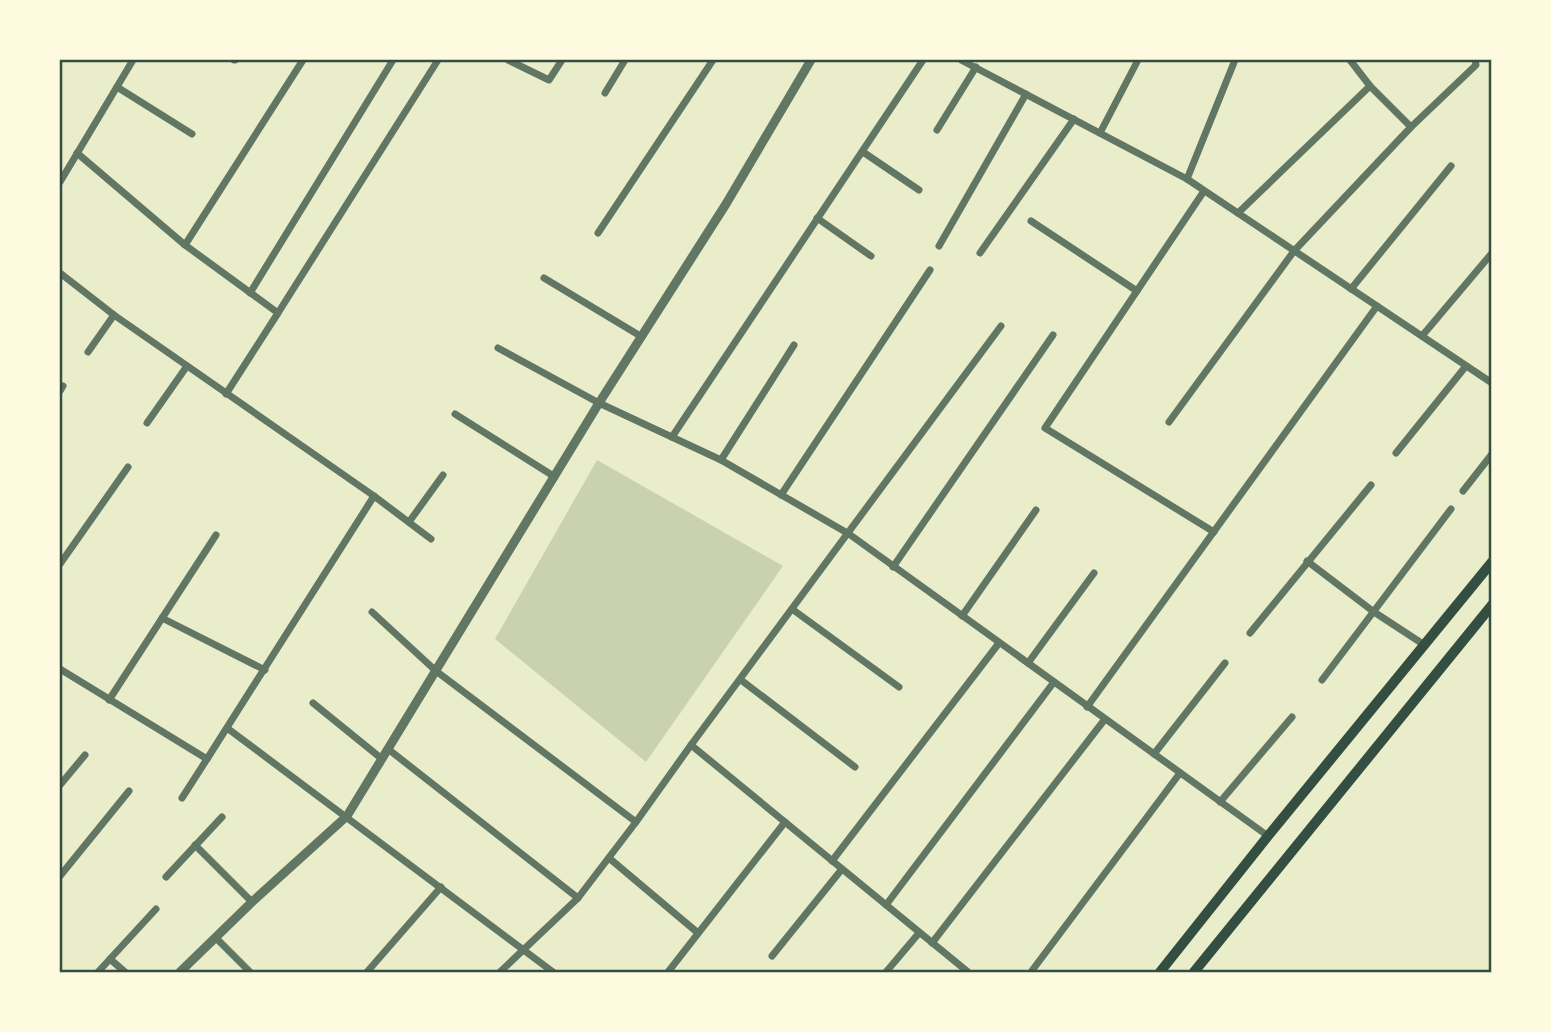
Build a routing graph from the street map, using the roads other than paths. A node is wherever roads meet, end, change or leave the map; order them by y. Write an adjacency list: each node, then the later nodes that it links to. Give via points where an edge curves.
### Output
1 (133, 60): 18 (street)
2 (303, 60): 37 (street)
3 (393, 60): 48 (street)
4 (438, 60): 50 (street)
5 (511, 60): 6 (street, via 549,80)
6 (562, 60)
7 (625, 60): 19 (street)
8 (713, 60): 36 (street)
9 (811, 60): 55 (street)
10 (923, 60): 26 (street)
11 (961, 60): 16 (street)
12 (1138, 60): 24 (street)
13 (1235, 60): 29 (street)
14 (1350, 60): 17 (street)
15 (1475, 60): 22 (street, via 1476,65)
16 (976, 67): 20 (street); 23 (street)
17 (1370, 86): 22 (street); 33 (street)
18 (117, 87): 25 (street); 27 (street)
19 (605, 93)
20 (1026, 94): 21 (street); 38 (street)
21 (1074, 119): 24 (street); 40 (street)
22 (1411, 127): 39 (street)
23 (937, 130)
24 (1100, 133): 29 (street)
25 (192, 134)
26 (863, 152): 31 (street); 34 (street)
27 (77, 153): 30 (street); 37 (street)
28 (1451, 166): 46 (street)
29 (1187, 179): 32 (street)
30 (60, 182)
31 (919, 190)
32 (1205, 191): 33 (street); 47 (street)
33 (1238, 213): 39 (street)
34 (817, 218): 42 (street); 67 (street)
35 (1031, 220): 47 (street)
36 (598, 233)
37 (185, 245): 48 (street)
38 (939, 246)
39 (1294, 251): 46 (street); 65 (street)
40 (979, 253)
41 (1492, 253): 54 (street)
42 (871, 256)
43 (930, 270): 76 (street)
44 (61, 277): 51 (street)
45 (544, 278): 55 (street)
46 (1351, 289): 49 (street)
47 (1138, 290): 81 (street, via 1045,428)
48 (250, 293): 50 (street)
49 (1377, 306): 54 (street); 81 (street)
50 (278, 313): 62 (street)
51 (114, 314): 58 (street); 59 (street)
52 (1001, 326): 82 (street)
53 (1053, 335): 88 (street)
54 (1422, 336): 60 (street)
55 (642, 337): 63 (street)
56 (794, 345): 70 (street)
57 (498, 348): 63 (street)
58 (88, 352)
59 (187, 366): 62 (street); 66 (street)
60 (1466, 366): 61 (street); 68 (street)
61 (1492, 383)
62 (226, 394): 77 (street)
63 (599, 403): 67 (street); 73 (street)
64 (455, 414): 73 (street)
65 (1169, 422)
66 (147, 423)
67 (672, 437): 70 (street)
68 (1396, 453)
69 (1492, 454): 75 (street)
70 (721, 460): 76 (street)
71 (128, 467): 87 (street)
72 (443, 475): 80 (street)
73 (555, 477): 103 (street)
74 (1371, 485): 85 (street)
75 (1463, 491)
76 (781, 495): 82 (street)
77 (374, 496): 80 (street); 102 (street)
78 (1451, 509): 93 (street)
79 (1036, 510): 94 (street)
80 (409, 522): 84 (street)
81 (1214, 532): 110 (street)
82 (849, 534): 88 (street); 91 (street)
83 (215, 535): 95 (street)
84 (431, 539)
85 (1307, 561): 93 (street); 96 (street)
86 (1492, 562): 98 (main road)
87 (60, 564)
88 (893, 567): 94 (street)
89 (1094, 573): 99 (street)
90 (1492, 605): 161 (main road)
91 (792, 609): 104 (street); 107 (street)
92 (372, 612): 103 (street)
93 (1374, 612): 98 (street); 105 (street)
94 (962, 616): 97 (street)
95 (162, 618): 102 (street); 108 (street)
96 (1250, 632)
97 (999, 643): 99 (street); 133 (street)
98 (1423, 644): 130 (main road)
99 (1027, 663): 106 (street)
100 (1225, 663): 116 (street)
101 (60, 669): 108 (street)
102 (264, 670): 113 (street)
103 (436, 671): 115 (street); 128 (street)
104 (741, 680): 114 (street); 120 (street)
105 (1322, 680)
106 (1054, 682): 110 (street); 140 (street)
107 (899, 687)
108 (109, 700): 118 (street)
109 (313, 703): 119 (street)
110 (1087, 707): 112 (street)
111 (1292, 717): 125 (street)
112 (1105, 719): 116 (street); 145 (street)
113 (228, 728): 118 (street); 127 (street)
114 (691, 745): 128 (street); 129 (street)
115 (388, 749): 119 (street); 138 (street)
116 (1154, 754): 121 (street)
117 (85, 755): 122 (street)
118 (207, 759): 124 (street)
119 (382, 759): 127 (street)
120 (855, 767)
121 (1180, 773): 125 (street); 159 (street)
122 (60, 785)
123 (129, 791): 135 (street)
124 (182, 798)
125 (1220, 802): 130 (street)
126 (222, 817): 131 (street)
127 (346, 817): 137 (street); 139 (street)
128 (636, 822): 132 (street)
129 (785, 822): 133 (street); 142 (street)
130 (1268, 836): 160 (main road)
131 (195, 845): 136 (street); 139 (street)
132 (608, 859): 138 (street); 142 (street)
133 (832, 861): 134 (street)
134 (842, 869): 140 (street); 147 (street)
135 (60, 876)
136 (166, 877)
137 (442, 887): 146 (street); 153 (street)
138 (578, 898): 146 (street)
139 (251, 902): 144 (street)
140 (886, 905): 143 (street)
141 (156, 909): 148 (street)
142 (698, 933): 156 (street)
143 (919, 933): 145 (street); 157 (street)
144 (215, 938): 151 (street); 152 (street)
145 (932, 943): 158 (street)
146 (523, 949): 154 (street); 155 (street)
147 (772, 956)
148 (110, 959): 149 (street); 150 (street)
149 (98, 972)
150 (125, 972)
151 (180, 972)
152 (250, 972)
153 (367, 972)
154 (500, 972)
155 (553, 972)
156 (668, 972)
157 (886, 972)
158 (968, 972)
159 (1031, 972)
160 (1160, 972)
161 (1194, 972)

